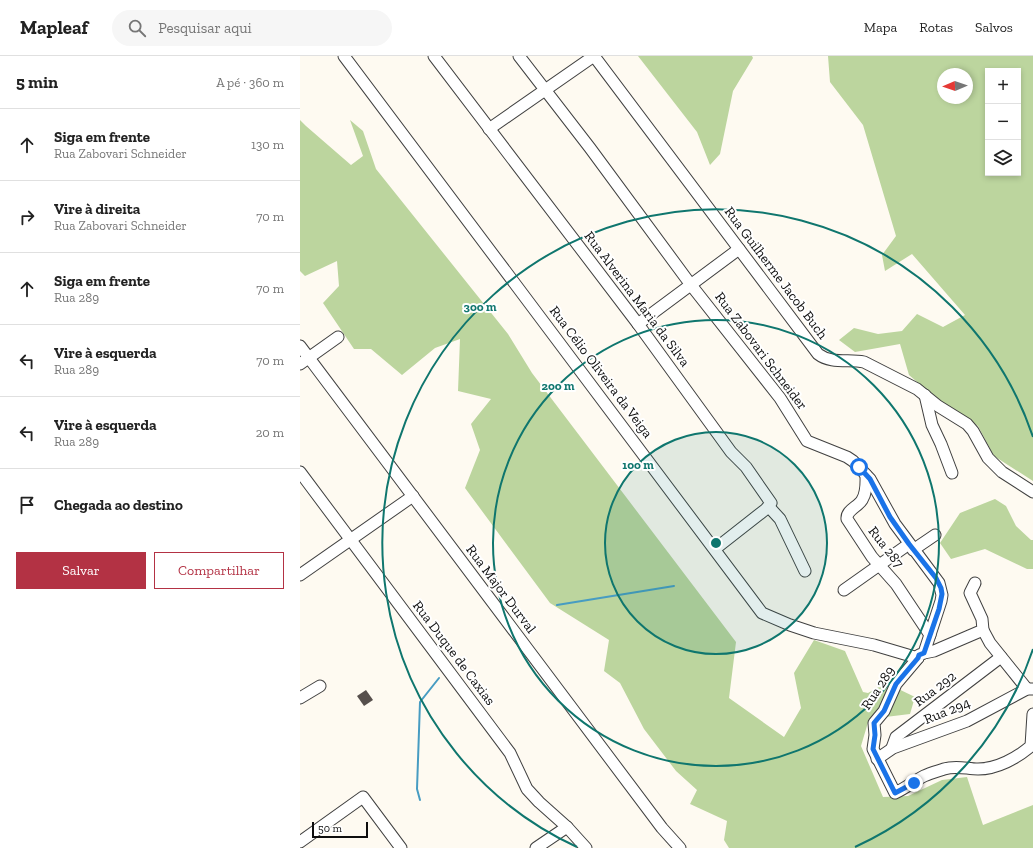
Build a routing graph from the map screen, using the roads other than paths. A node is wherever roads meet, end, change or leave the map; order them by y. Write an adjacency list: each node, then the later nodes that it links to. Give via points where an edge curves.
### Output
1 (344, 56): 23 (street, Rua Célio Oliveira da Veiga)
2 (434, 56): 6 (street, Rua Alverina Maria da Silva)
3 (519, 56): 5 (street, Rua Zabovari Schneider)
4 (594, 56): 5 (street); 7 (street, Rua Guilherme Jacob Buch)
5 (545, 90): 6 (street); 8 (street, Rua Zabovari Schneider)
6 (489, 128): 9 (street, Rua Alverina Maria da Silva)
7 (739, 249): 8 (street); 13 (street, Rua Guilherme Jacob Buch, via 818,354 830,360 864,362)
8 (691, 285): 9 (street); 16 (street, Rua Zabovari Schneider, via 780,398 808,441 847,457)
9 (638, 324): 19 (street, Rua Alverina Maria da Silva, via 731,452 746,466 771,503)
10 (338, 337): 12 (street)
11 (300, 346): 12 (street, Rua Major Durval)
12 (305, 361): 18 (street, Rua Major Durval)
13 (925, 395): 15 (street, via 932,425); 17 (street, Rua Guilherme Jacob Buch, via 970,427 988,458 1002,472)
14 (300, 472): 21 (street, Rua Duque de Caxias)
15 (952, 473)
16 (866, 475): 22 (street, Rua Zabovari Schneider); 24 (street, Rua 287, via 866,489 862,501 847,516 866,550)
17 (1033, 492)
18 (413, 496): 21 (street); 44 (street, Rua Major Durval, via 662,828)
19 (769, 507): 23 (street); 25 (street, via 780,519)
20 (935, 535): 22 (street)
21 (350, 540): 26 (street); 39 (street, Rua Duque de Caxias, via 510,753 527,789)
22 (911, 547): 24 (street); 30 (street, Rua Zabovari Schneider, via 941,588 941,601)
23 (715, 549): 31 (street, Rua Célio Oliveira da Veiga, via 762,613 814,633)
24 (879, 566): 28 (street); 30 (street, Rua 287, via 896,584)
25 (805, 571)
26 (300, 575)
27 (975, 583): 29 (street, via 970,593 982,619)
28 (844, 590)
29 (983, 630): 31 (street); 32 (street)
30 (930, 635): 31 (street, Rua Zabovari Schneider)
31 (921, 656): 38 (street, Rua 289, via 896,684 884,711 874,723 873,749)
32 (1001, 657): 34 (street); 37 (street, Rua 292, via 896,738)
33 (320, 686): 35 (street)
34 (1030, 689): 37 (street, Rua 294, via 967,721)
35 (300, 698)
36 (1033, 714): 38 (street, Rua 289, via 1031,746 996,766 979,769 945,768 895,793)
37 (892, 748): 38 (street, Rua 294)
38 (877, 759)
39 (566, 827): 42 (street); 43 (street, Rua Duque de Caxias)
40 (300, 842): 41 (street, via 362,798)
41 (401, 848)
42 (536, 848)
43 (586, 848)
44 (680, 848)

